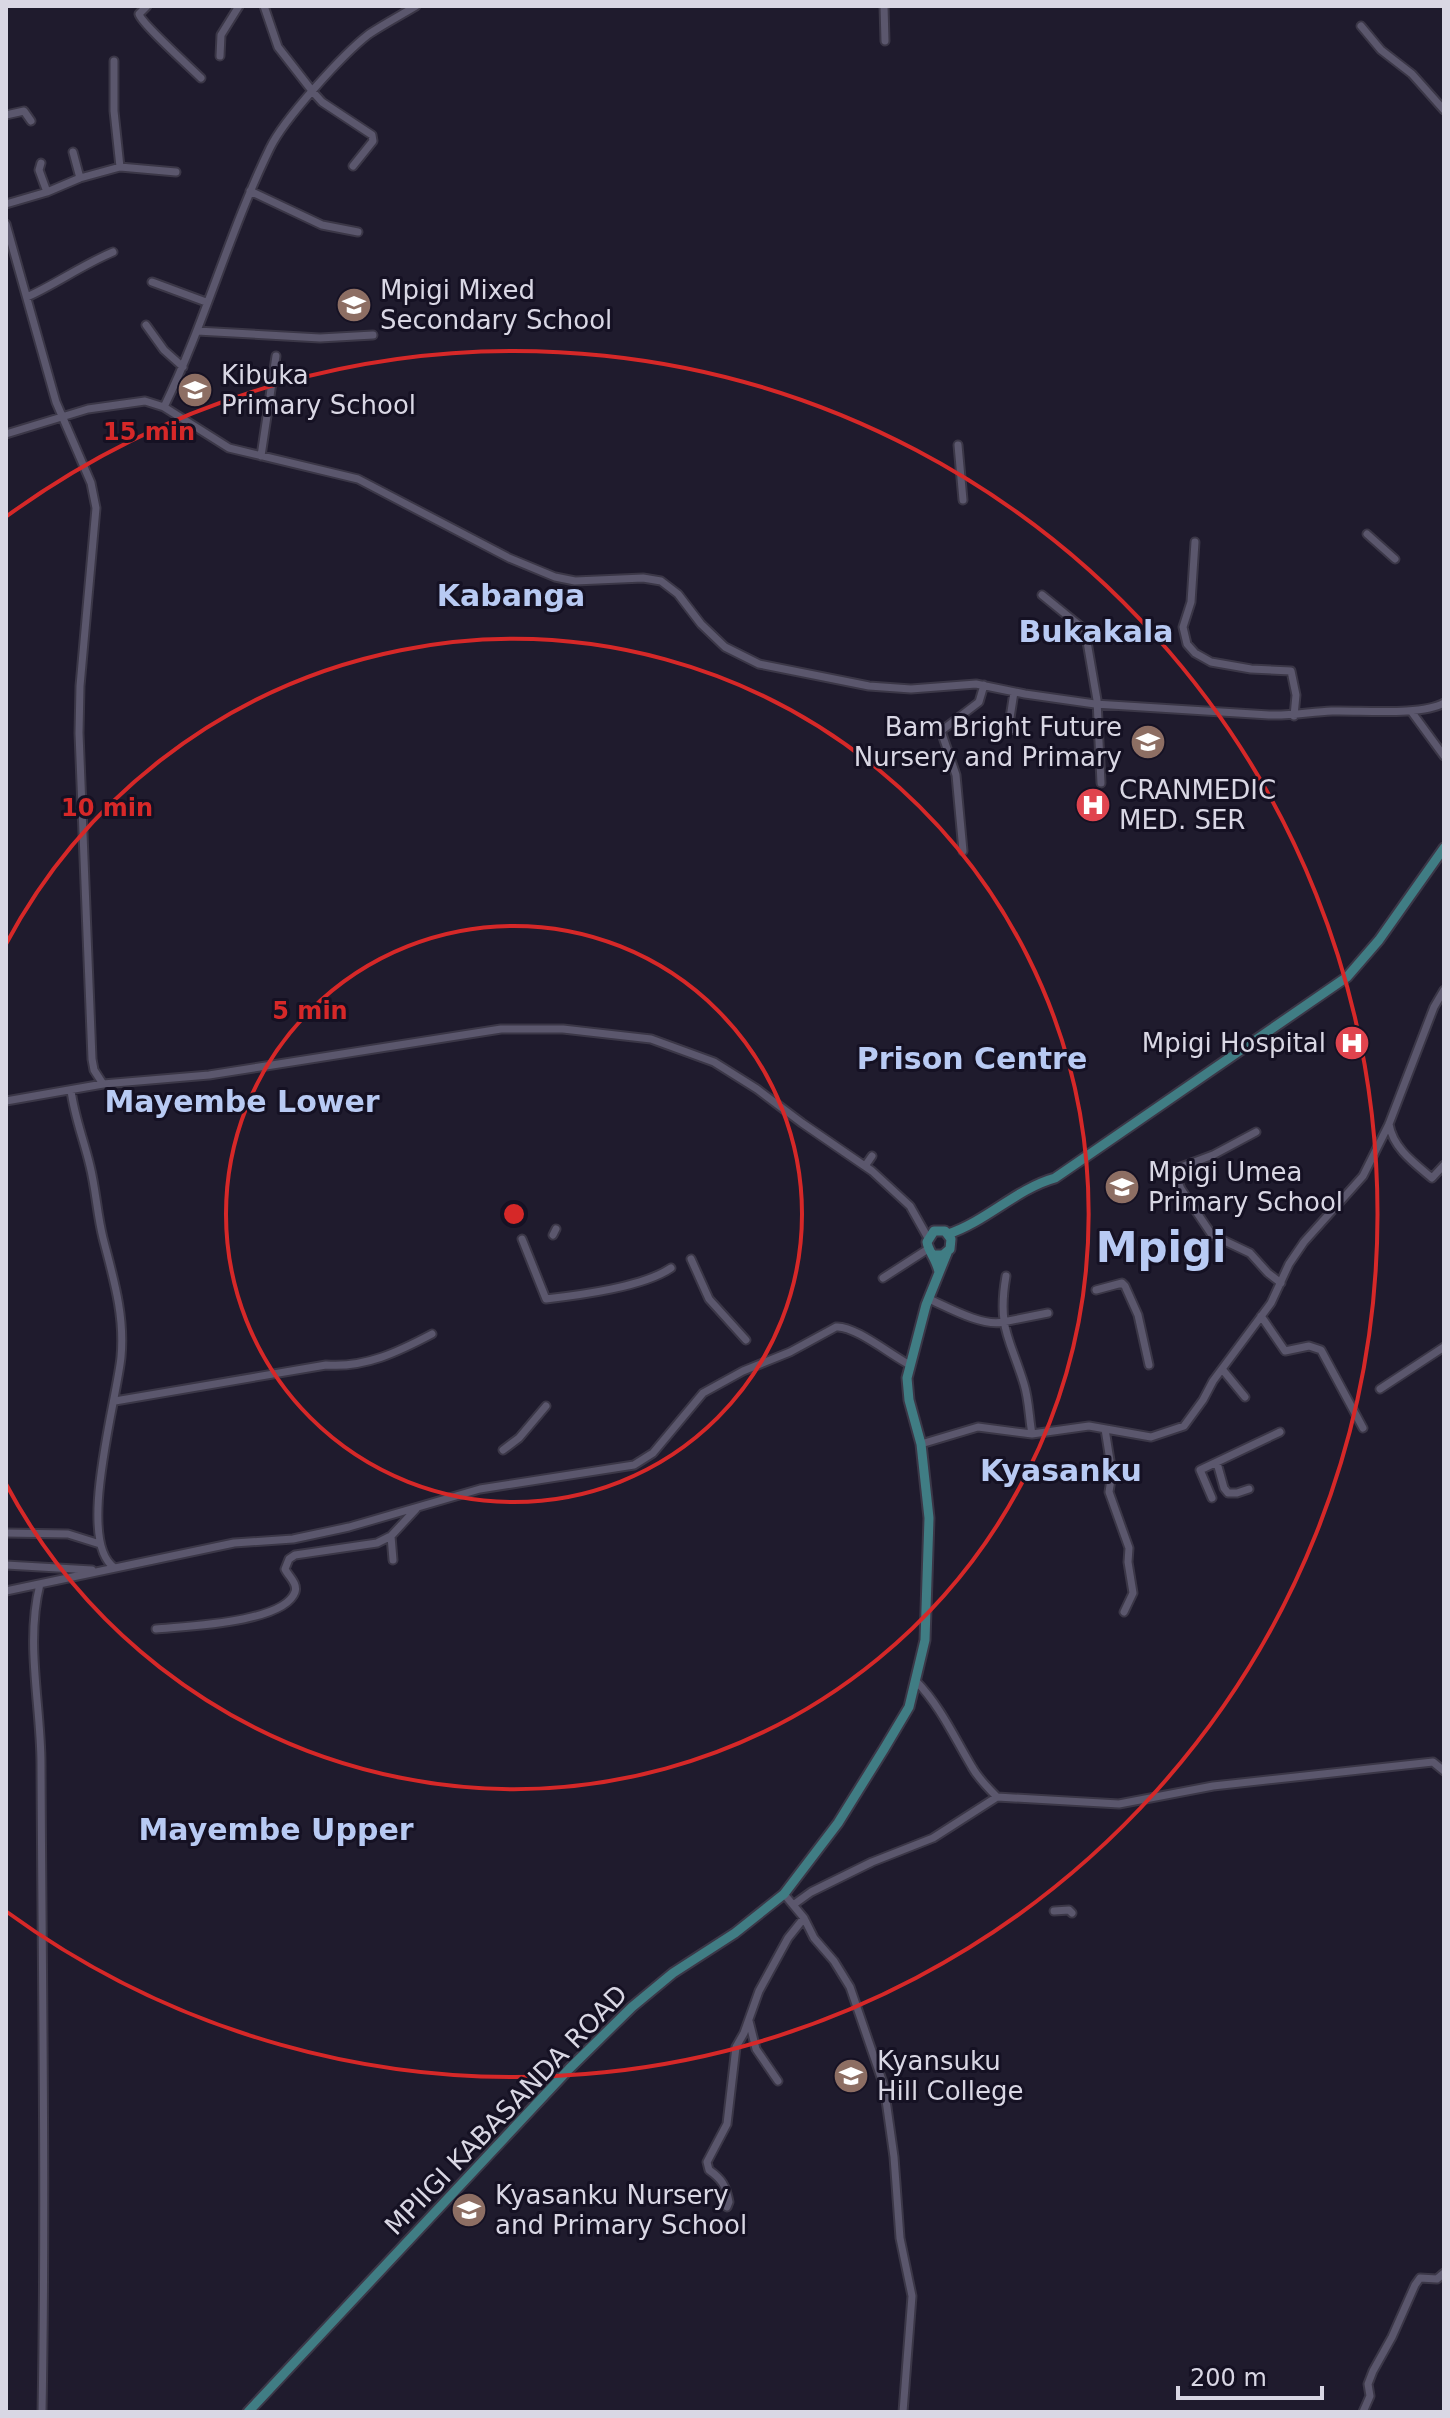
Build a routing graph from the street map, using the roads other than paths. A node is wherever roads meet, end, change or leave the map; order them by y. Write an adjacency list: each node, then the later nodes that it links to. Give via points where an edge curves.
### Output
1 (147, 6): 10 (street, via 139,14 142,22)
2 (239, 6): 8 (street, via 221,35)
3 (264, 6): 11 (street, via 278,47)
4 (416, 6): 11 (street, via 369,35)
5 (884, 6): 7 (street)
6 (1361, 26): 12 (street)
7 (885, 41)
8 (220, 56)
9 (114, 61): 18 (street)
10 (201, 78)
11 (313, 92): 17 (street, via 372,135); 21 (street, via 271,146)
12 (1444, 110)
13 (6, 115): 14 (street, via 24,111)
14 (31, 121)
15 (73, 152): 20 (street)
16 (41, 163): 22 (street)
17 (353, 166)
18 (120, 167): 19 (street); 20 (street)
19 (176, 172)
20 (80, 178): 22 (street)
21 (250, 191): 25 (street, via 322,225); 29 (street)
22 (47, 192): 23 (street)
23 (6, 204)
24 (6, 224): 28 (street)
25 (358, 232)
26 (113, 252): 28 (street)
27 (152, 282): 29 (street)
28 (27, 297): 36 (street)
29 (206, 302): 31 (street)
30 (146, 325): 34 (street)
31 (197, 331): 32 (street, via 320,338); 34 (street)
32 (373, 335)
33 (276, 356): 39 (street)
34 (183, 367): 35 (street)
35 (164, 407): 36 (street, via 130,402); 39 (street, via 229,448)
36 (64, 417): 37 (street); 57 (street, via 96,508 79,733 92,1059)
37 (6, 434)
38 (958, 445): 40 (street)
39 (261, 456): 45 (street, via 358,479 555,577 661,581 725,647 759,664 869,686)
40 (963, 500)
41 (1367, 534): 43 (street)
42 (1195, 542): 50 (street, via 1191,602 1183,627 1187,644 1211,662 1291,671)
43 (1395, 559)
44 (1042, 595): 48 (street, via 1085,630)
45 (984, 685): 46 (street); 55 (street, via 979,702 941,731 956,775)
46 (1014, 692): 48 (street); 51 (street)
47 (1444, 703): 49 (street)
48 (1095, 704): 50 (street); 53 (street)
49 (1411, 711): 50 (street); 52 (street)
50 (1294, 716)
51 (1011, 730)
52 (1444, 756)
53 (1101, 783)
54 (1444, 848): 65 (main road, MPIIGI KABASANDA ROAD, via 1347,977 1055,1178 1038,1182)
55 (963, 851)
56 (1444, 990): 60 (street)
57 (103, 1084): 58 (street); 64 (street, via 209,1075 501,1029 610,1033 651,1039 714,1062)
58 (71, 1090): 59 (street); 90 (street, via 120,1305)
59 (6, 1101)
60 (1389, 1124): 63 (street, via 1397,1146 1432,1178); 76 (street, via 1363,1176 1304,1242)
61 (1256, 1132): 76 (street, via 1173,1170 1212,1235 1250,1253)
62 (872, 1156): 64 (street)
63 (1444, 1165)
64 (865, 1166): 66 (street, via 889,1184)
65 (977, 1220): 67 (main road, MPIIGI KABASANDA ROAD); 69 (main road, MPIIGI KABASANDA ROAD)
66 (931, 1234): 67 (main road); 70 (main road)
67 (948, 1234): 69 (main road)
68 (522, 1239): 72 (street, via 546,1299 658,1277)
69 (949, 1251): 70 (main road); 73 (main road, MPIIGI KABASANDA ROAD)
70 (932, 1252): 73 (main road); 75 (street)
71 (691, 1259): 83 (street, via 709,1299)
72 (671, 1268)
73 (939, 1272): 78 (main road, MPIIGI KABASANDA ROAD)
74 (1006, 1276): 81 (street)
75 (883, 1278)
76 (1281, 1283): 80 (street)
77 (1096, 1290): 86 (street, via 1125,1286 1138,1315)
78 (929, 1299): 81 (street, via 976,1319); 85 (main road, MPIIGI KABASANDA ROAD)
79 (1048, 1313): 81 (street)
80 (1261, 1316): 87 (street); 92 (street, via 1285,1351 1309,1346 1321,1350)
81 (1002, 1323): 95 (street, via 1025,1388)
82 (432, 1334): 90 (street, via 388,1357)
83 (746, 1340)
84 (1444, 1347): 88 (street)
85 (910, 1365): 96 (main road, MPIIGI KABASANDA ROAD, via 909,1400); 101 (street, via 846,1323 703,1393 653,1453 634,1465 480,1489)
86 (1149, 1365)
87 (1222, 1369): 89 (street); 93 (street, via 1184,1426 1151,1437)
88 (1380, 1389)
89 (1245, 1397)
90 (115, 1401): 104 (street, via 97,1499)
91 (546, 1406): 97 (street)
92 (1363, 1428)
93 (1105, 1429): 95 (street, via 1083,1426); 111 (street, via 1112,1473 1109,1492 1129,1548 1133,1593)
94 (1280, 1432): 98 (street)
95 (1032, 1434): 96 (street, via 975,1427)
96 (921, 1444): 113 (main road, MPIIGI KABASANDA ROAD, via 929,1546 925,1640)
97 (503, 1450)
98 (1217, 1463): 99 (street, via 1228,1493); 100 (street, via 1200,1470)
99 (1249, 1489)
100 (1212, 1498)
101 (417, 1507): 103 (street); 107 (street, via 293,1539 234,1543)
102 (6, 1533): 104 (street, via 68,1534)
103 (391, 1536): 105 (street); 112 (street, via 377,1543 295,1555 285,1569 295,1592 273,1609 235,1621)
104 (100, 1544): 107 (street)
105 (393, 1560)
106 (6, 1565): 108 (street)
107 (115, 1568): 108 (street)
108 (98, 1571): 109 (street)
109 (40, 1584): 110 (street); 125 (street, via 34,1631 41,1763)
110 (6, 1591)
111 (1124, 1612)
112 (156, 1629)
113 (916, 1681): 115 (street); 116 (main road, MPIIGI KABASANDA ROAD, via 909,1707 873,1768)
114 (1444, 1771): 115 (street, via 1433,1762 1213,1786 1119,1804)
115 (997, 1797): 117 (street, via 933,1838 872,1862)
116 (784, 1894): 117 (street); 126 (main road, MPIIGI KABASANDA ROAD, via 673,1973 611,2028)
117 (793, 1905): 120 (street)
118 (1054, 1911): 119 (street)
119 (1072, 1913)
120 (804, 1918): 121 (street, via 759,1991); 127 (street, via 850,1987 884,2086 900,2238 912,2296)
121 (749, 2021): 122 (street, via 756,2049); 123 (street, via 736,2047 727,2124 707,2162 723,2182)
122 (778, 2081)
123 (727, 2207)
124 (1444, 2273): 128 (street, via 1437,2279 1420,2278 1415,2285 1373,2371)
125 (42, 2412)
126 (248, 2412)
127 (903, 2412)
128 (1363, 2412)

